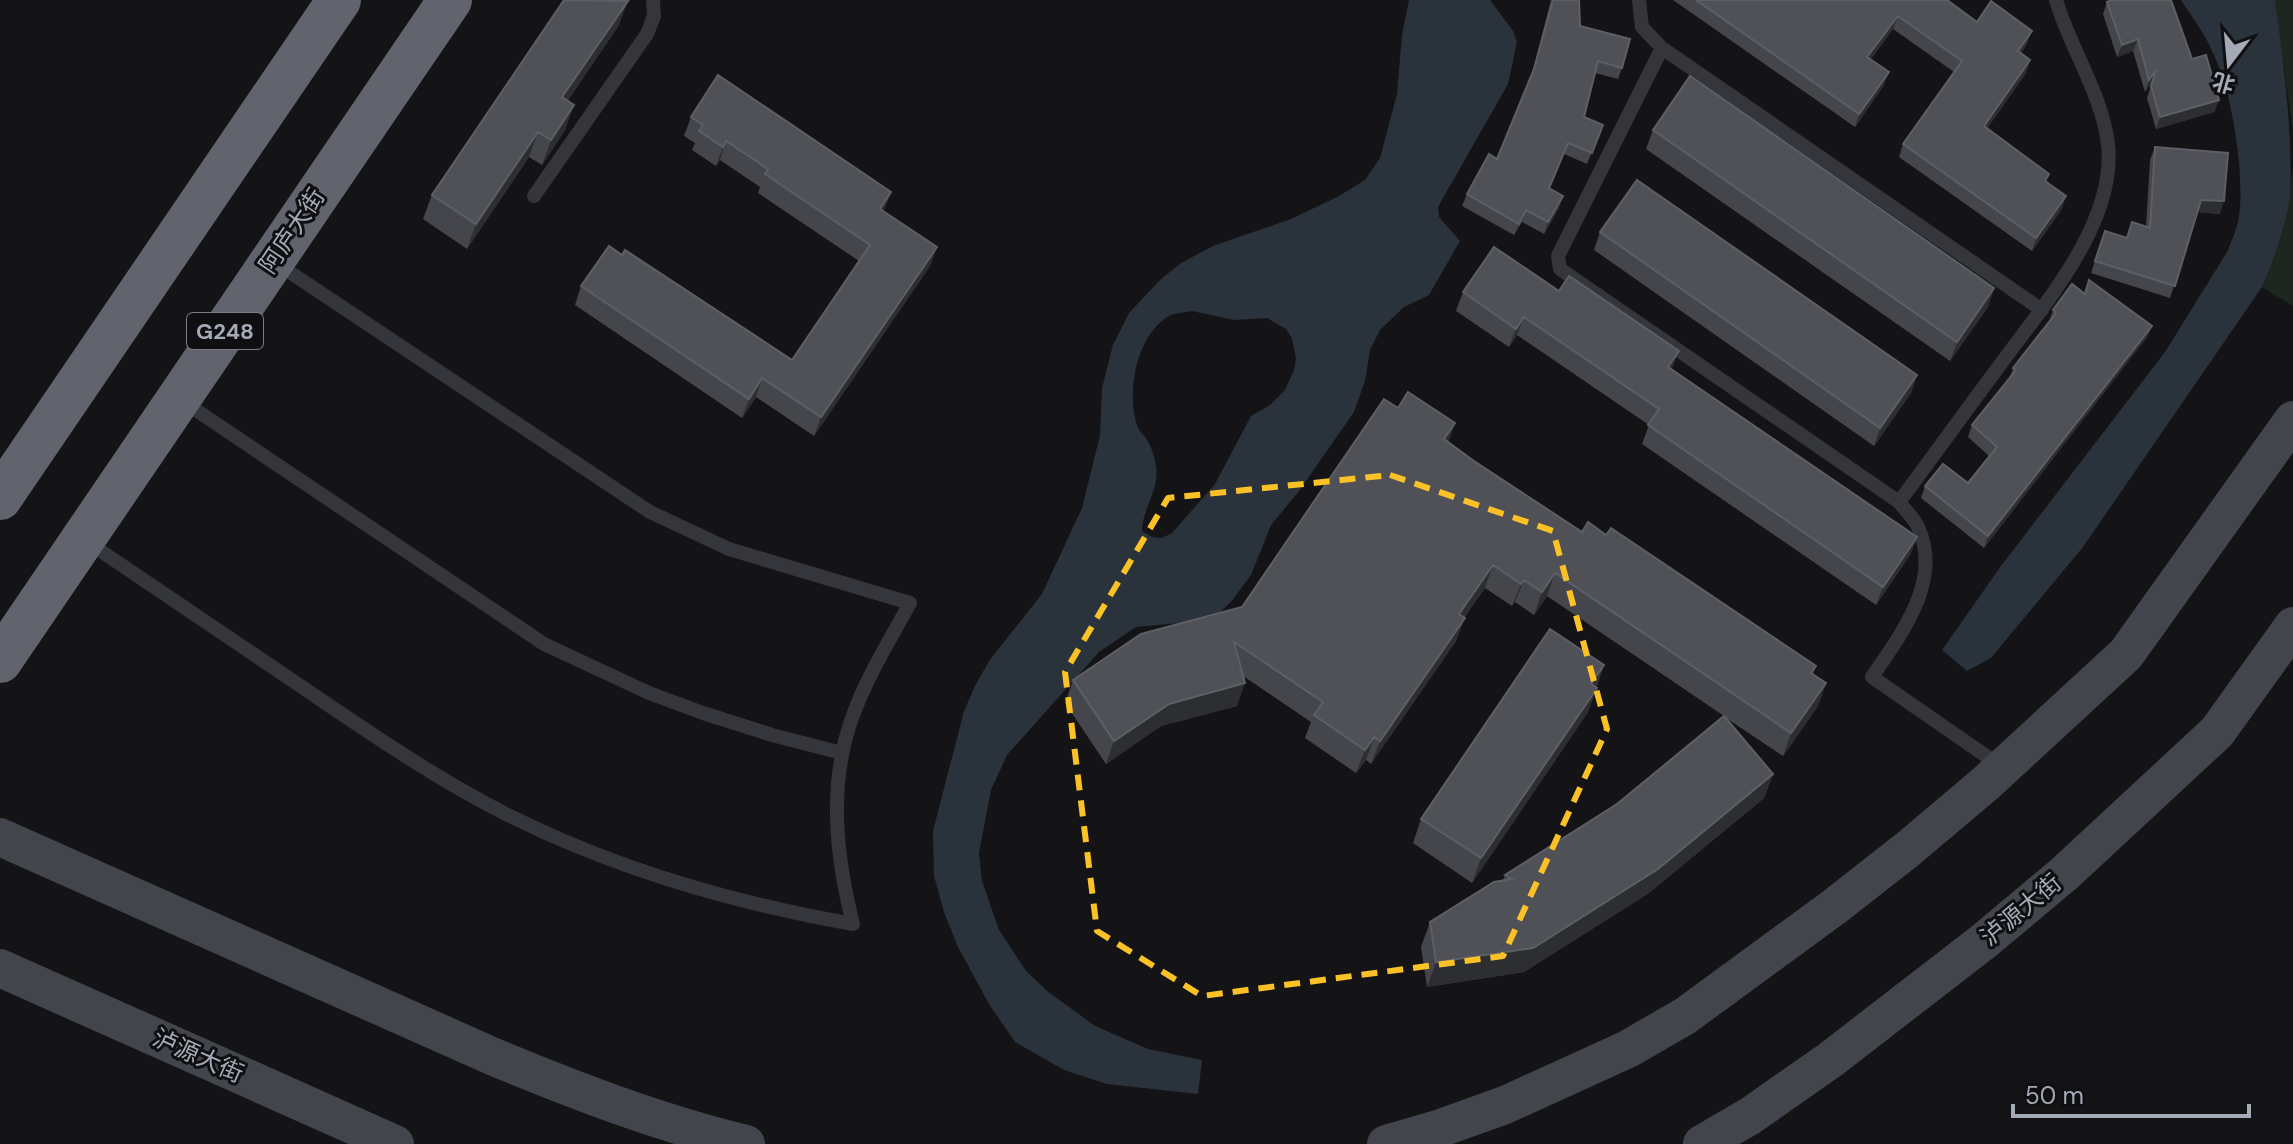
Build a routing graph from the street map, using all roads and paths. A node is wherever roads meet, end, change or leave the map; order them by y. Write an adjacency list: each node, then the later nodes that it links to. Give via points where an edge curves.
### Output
1 (339, 0): 12 (highway)
2 (450, 0): 8 (highway, 阿庐大街 / G248)
3 (653, 0): 7 (lane, via 647,34)
4 (1639, 0): 6 (lane, via 1642,27)
5 (2056, 0): 9 (lane, via 2104,120 2108,171 2097,216)
6 (1662, 48): 9 (lane); 13 (lane, via 1558,256 1560,269)
7 (534, 196)
8 (273, 260): 10 (highway, 阿庐大街 / G248); 17 (lane, via 650,512 729,549 910,603 862,693)
9 (2042, 310): 13 (lane)
10 (179, 399): 14 (highway, 阿庐大街 / G248); 17 (lane, via 544,644 703,713)
11 (2293, 420): 18 (main road, via 2126,654)
12 (0, 498)
13 (1899, 502): 18 (lane, via 1917,525 1924,545 1924,580 1906,626 1872,677)
14 (83, 539): 16 (highway, 阿庐大街 / G248); 17 (lane, via 402,755 504,813 662,878 778,911 853,924 837,834)
15 (2293, 626): 24 (main road, 泸源大街, via 2217,732 2064,874 1841,1052)
16 (0, 661)
17 (842, 753)
18 (2003, 768): 23 (main road, via 1847,897 1685,1016 1567,1078 1467,1119)
19 (0, 837): 22 (main road, via 571,1089)
20 (0, 969): 21 (main road, 泸源大街)
21 (395, 1144)
22 (746, 1144)
23 (1386, 1144)
24 (1702, 1144)

